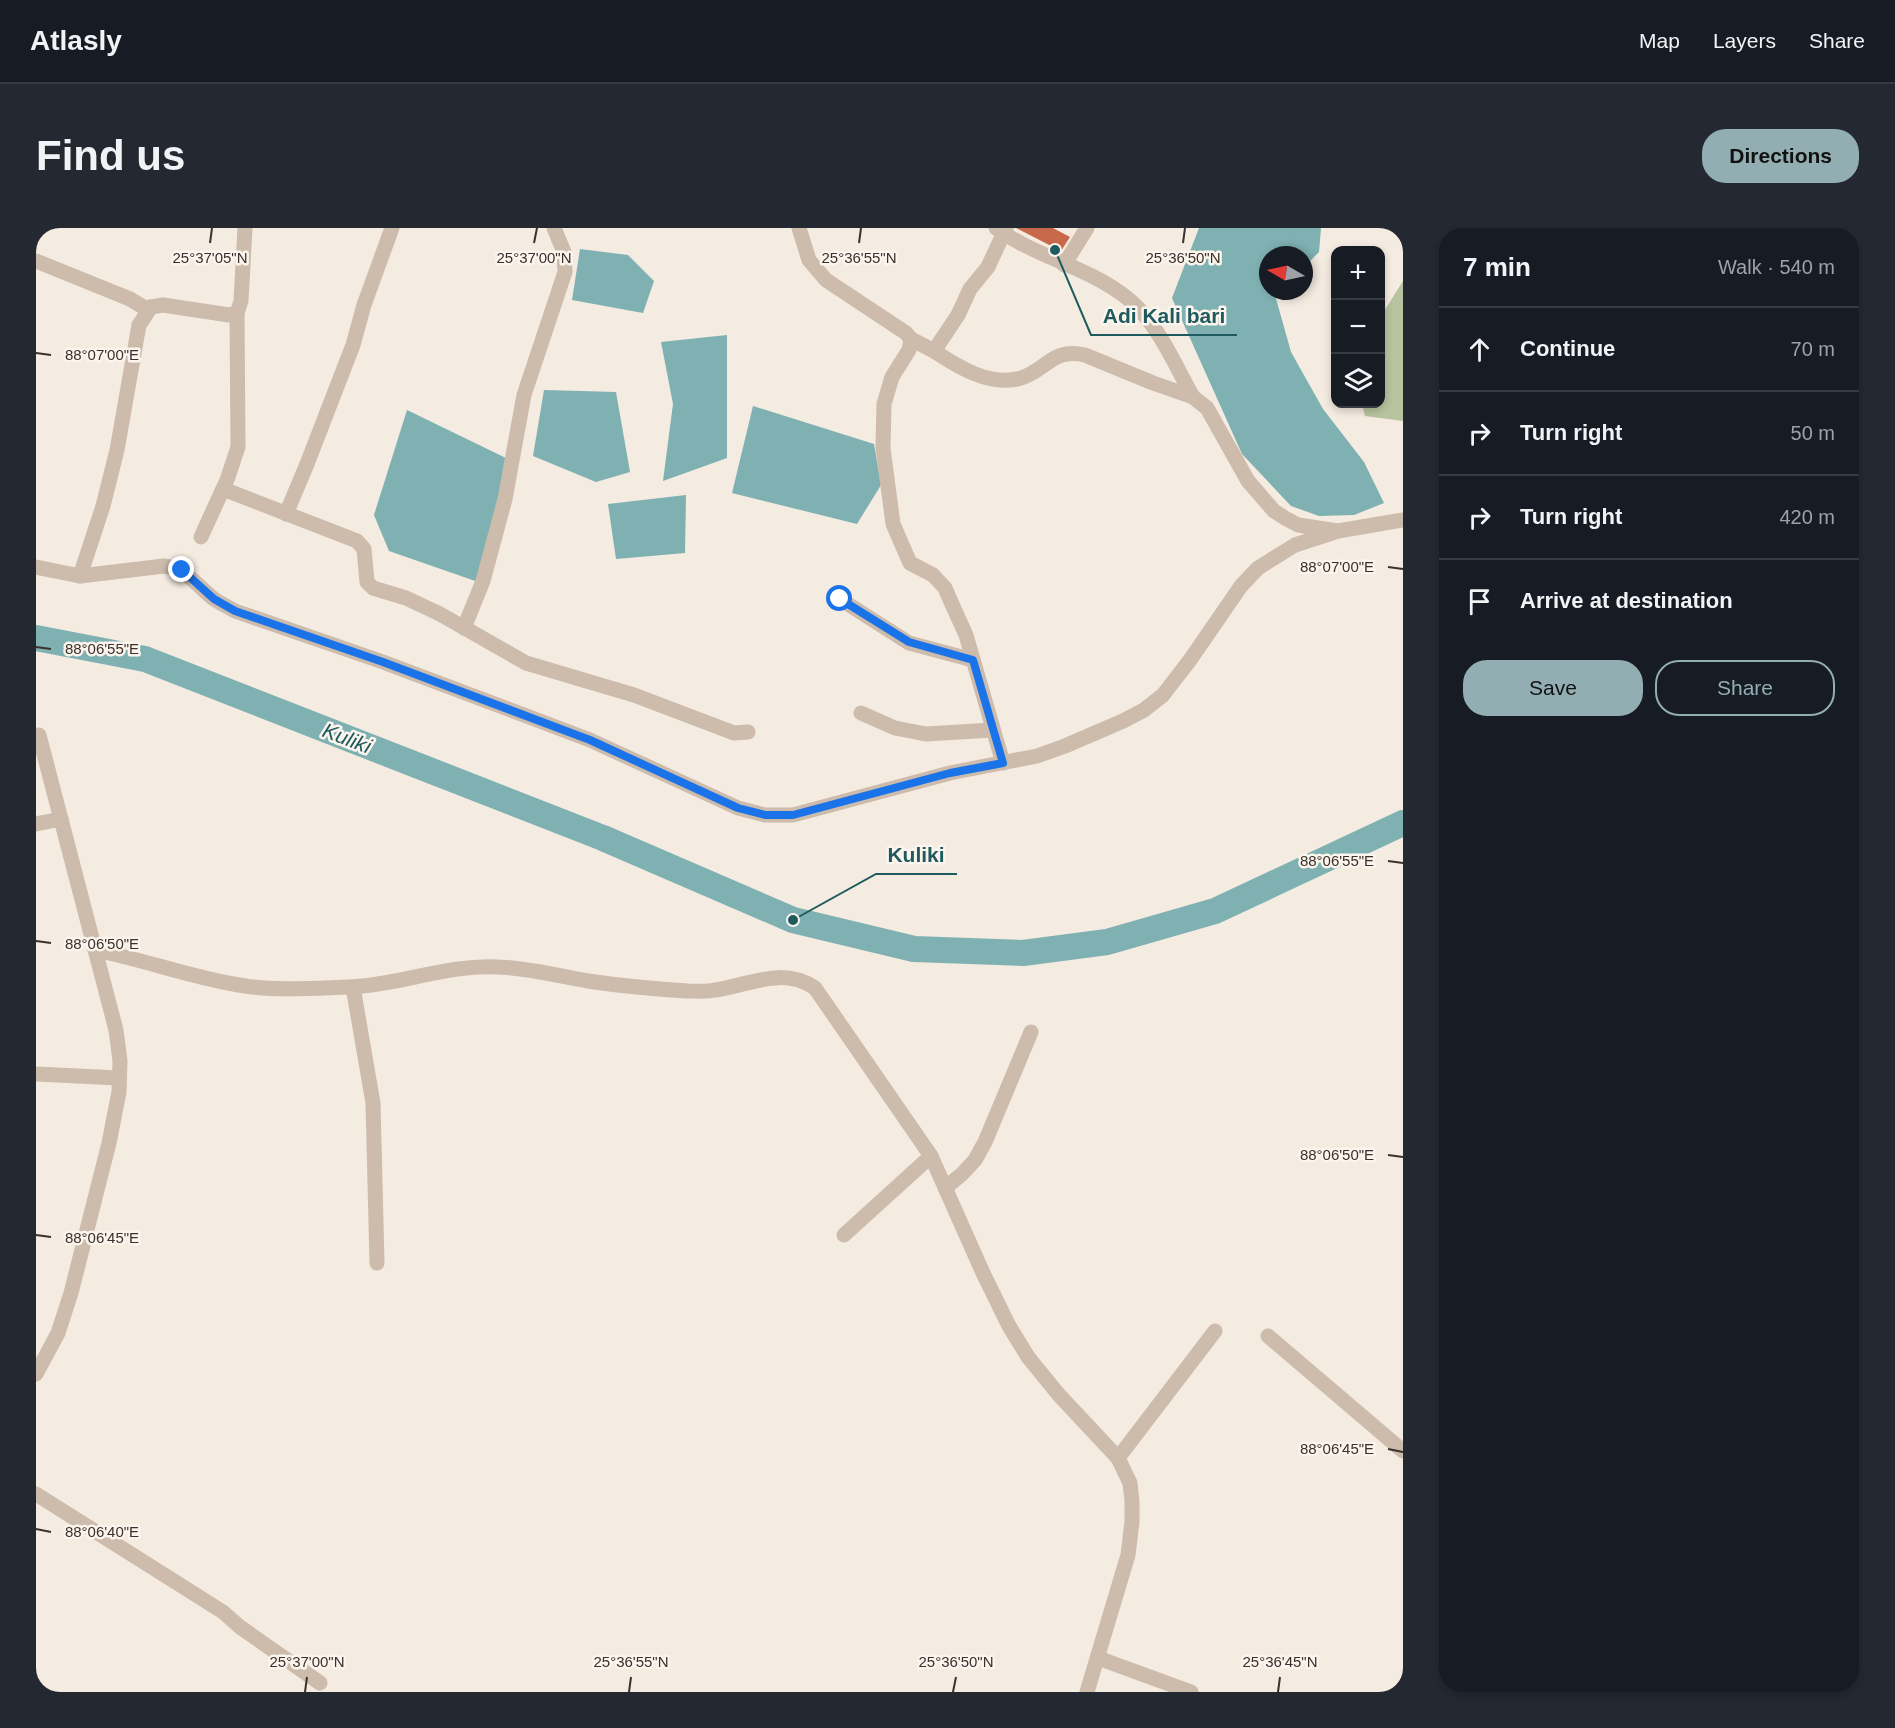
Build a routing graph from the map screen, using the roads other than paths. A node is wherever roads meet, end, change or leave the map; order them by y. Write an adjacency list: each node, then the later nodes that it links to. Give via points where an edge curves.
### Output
1 (245, 228): 10 (street)
2 (392, 228): 15 (street, via 353,345)
3 (554, 228): 22 (street, via 564,252 565,272 524,395 506,499 483,581)
4 (799, 228): 11 (street, via 809,260 826,280)
5 (1087, 228): 8 (street)
6 (1002, 230): 8 (street); 12 (street, via 988,267 970,289)
7 (36, 261): 9 (street, via 130,298 145,308)
8 (1064, 265): 13 (street, via 1109,285 1138,308)
9 (151, 307): 10 (street); 20 (street, via 139,325 117,450)
10 (237, 313): 14 (street, via 238,447)
11 (911, 339): 12 (street); 23 (street, via 884,404 883,448 893,524 910,562 933,575 945,588)
12 (934, 351): 13 (street, via 974,373 1009,380 1022,378 1063,354 1076,353)
13 (1193, 397): 17 (street, via 1208,408 1248,481 1274,511 1299,525)
14 (224, 489): 15 (street); 18 (street)
15 (286, 514): 22 (street, via 357,541 364,549 367,582 373,588 406,598)
16 (1403, 520): 17 (street)
17 (1338, 531): 28 (street, via 1295,546 1258,568 1163,695 1144,710 1065,746)
18 (201, 537)
19 (36, 567): 20 (street)
20 (80, 576): 28 (street, via 175,567 235,611 590,740 738,808 765,815 793,815 950,773)
21 (840, 599): 23 (street, via 909,642)
22 (464, 628): 26 (street, via 526,663 634,695 734,733)
23 (973, 660): 25 (street)
24 (861, 713): 25 (street, via 895,728 926,734)
25 (993, 730): 28 (street)
26 (748, 732)
27 (39, 735): 29 (street)
28 (1003, 763)
29 (61, 819): 30 (street); 31 (street)
30 (36, 824)
31 (95, 950): 32 (street, via 245,986); 35 (street, via 116,1030)
32 (353, 987): 36 (street, via 476,967 677,990 714,991 761,979 803,980 815,988); 39 (street, via 373,1103)
33 (1031, 1032): 37 (street, via 975,1160)
34 (36, 1074): 35 (street)
35 (119, 1078): 42 (street, via 108,1143 71,1293 58,1334)
36 (931, 1156): 37 (street); 38 (street)
37 (945, 1188): 44 (street, via 1018,1342 1059,1395)
38 (844, 1236)
39 (376, 1263)
40 (1215, 1331): 44 (street)
41 (1268, 1336): 43 (street)
42 (36, 1374)
43 (1403, 1451)
44 (1118, 1458): 46 (street, via 1130,1484 1132,1522 1128,1554)
45 (36, 1494): 47 (street, via 223,1612)
46 (1098, 1658): 48 (street); 49 (street)
47 (320, 1683)
48 (1087, 1692)
49 (1191, 1692)

